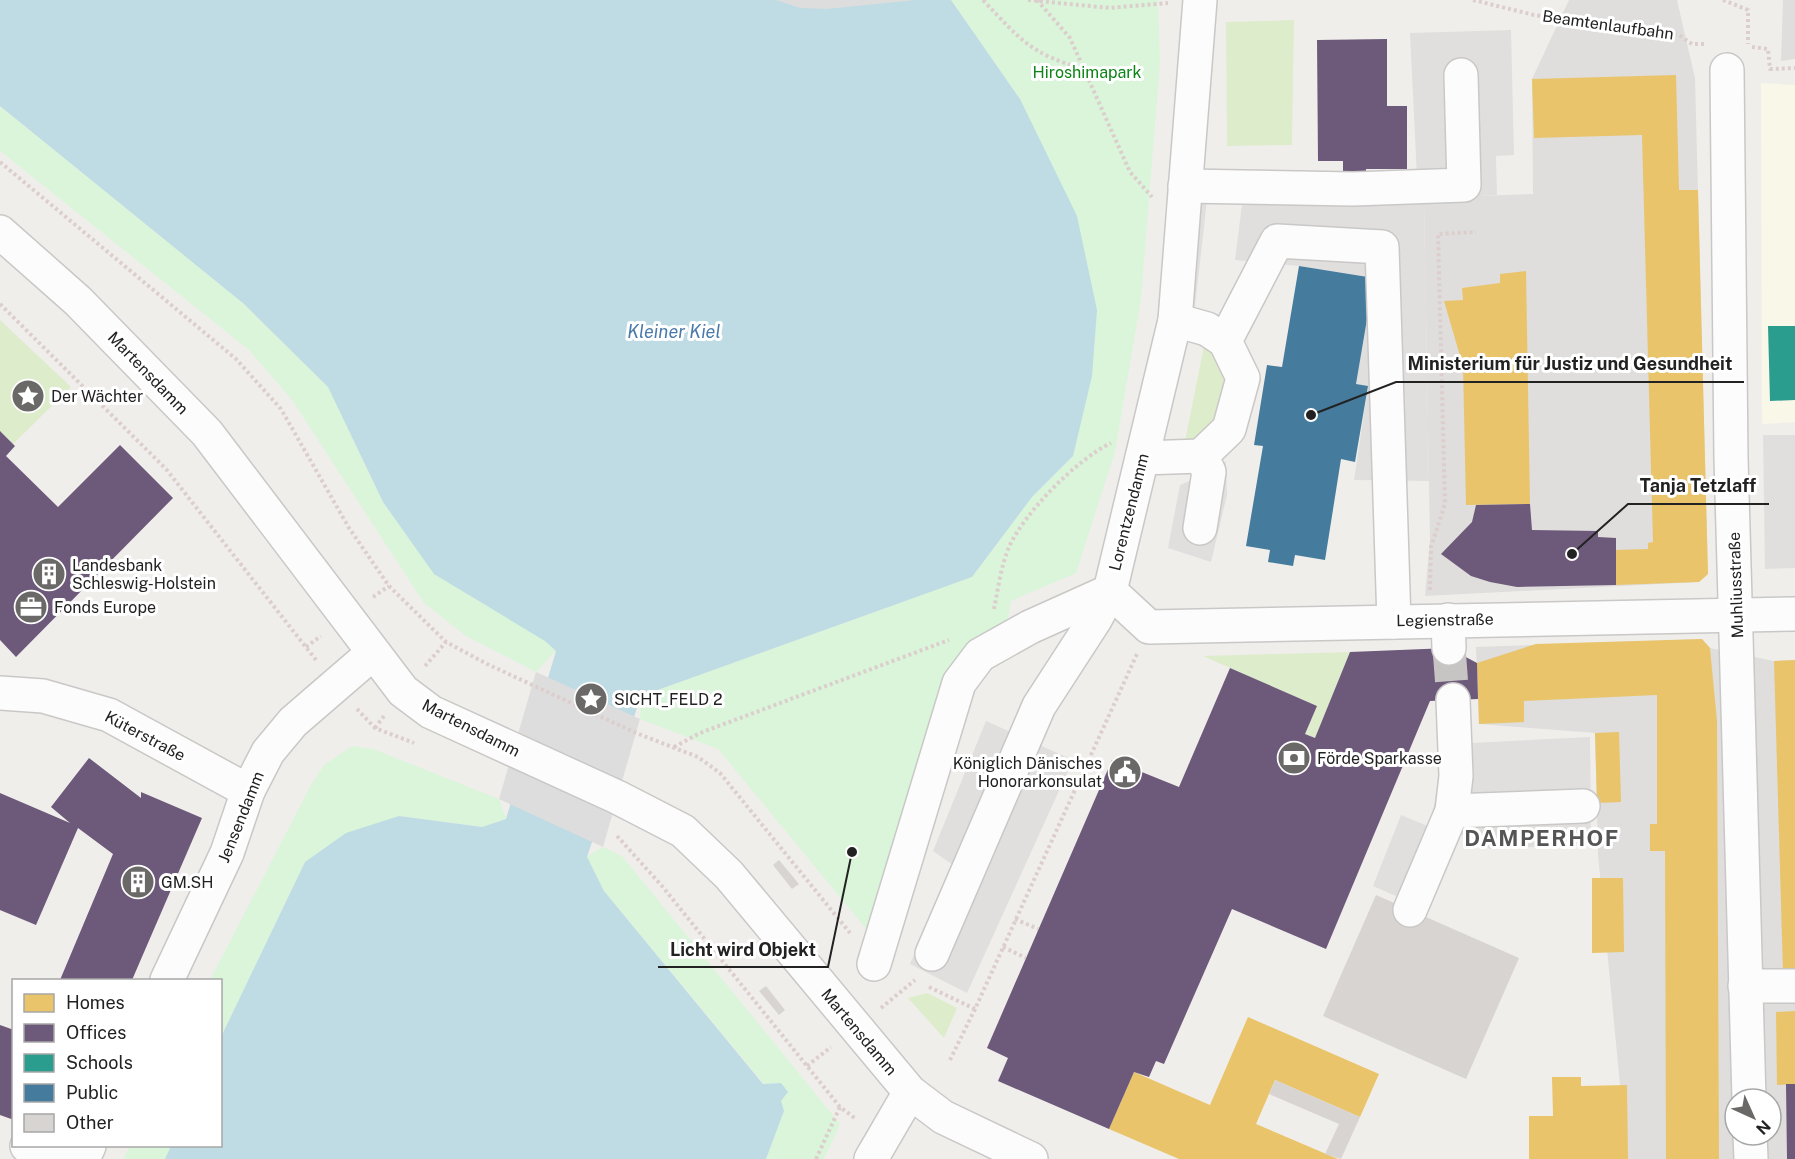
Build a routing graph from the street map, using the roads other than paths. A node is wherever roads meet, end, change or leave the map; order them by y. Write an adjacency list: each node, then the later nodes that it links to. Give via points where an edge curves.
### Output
1 (1200, 1): 4 (street, Lorentzendamm)
2 (1731, 53): 13 (street, Muhliusstraße, via 1731,458)
3 (1461, 75): 4 (street, via 1464,184 1353,189)
4 (1185, 186): 6 (street, Lorentzendamm)
5 (0, 232): 15 (street, Martensdamm, via 78,300 207,434)
6 (1175, 320): 7 (street, via 1207,329); 8 (street, Lorentzendamm)
7 (1226, 341): 9 (street, via 1243,378 1229,429); 14 (street, via 1277,241 1382,247)
8 (1129, 449): 9 (street); 11 (street, Lorentzendamm)
9 (1201, 456): 10 (street, via 1209,472)
10 (1200, 528)
11 (1110, 591): 14 (street, Legienstraße, via 1149,627); 22 (street, Lorentzendamm, via 1030,627 980,655 959,683); 23 (street, via 1039,706)
12 (1795, 614): 13 (street, Legienstraße)
13 (1738, 615): 14 (street, Legienstraße, via 1442,630); 25 (street, Muhliusstraße)
14 (1394, 622)
15 (373, 654): 18 (street, Jensendamm, via 293,722 268,752); 28 (street, Martensdamm, via 404,691 431,712 617,796 683,831 707,852)
16 (0, 693): 18 (street, Küterstraße, via 43,696 109,715)
17 (1453, 700): 20 (street, via 1456,776)
18 (248, 792): 24 (street, Jensendamm, via 227,853)
19 (1583, 806): 20 (street)
20 (1452, 811): 21 (street)
21 (1410, 910)
22 (874, 964)
23 (924, 968)
24 (168, 979)
25 (1745, 986): 26 (street); 27 (street, Muhliusstraße)
26 (1795, 986)
27 (1749, 1087)
28 (910, 1092): 30 (street); 32 (street, Martensdamm, via 943,1117)
29 (30, 1147): 31 (street)
30 (877, 1149)
31 (64, 1159)
32 (1031, 1159)

